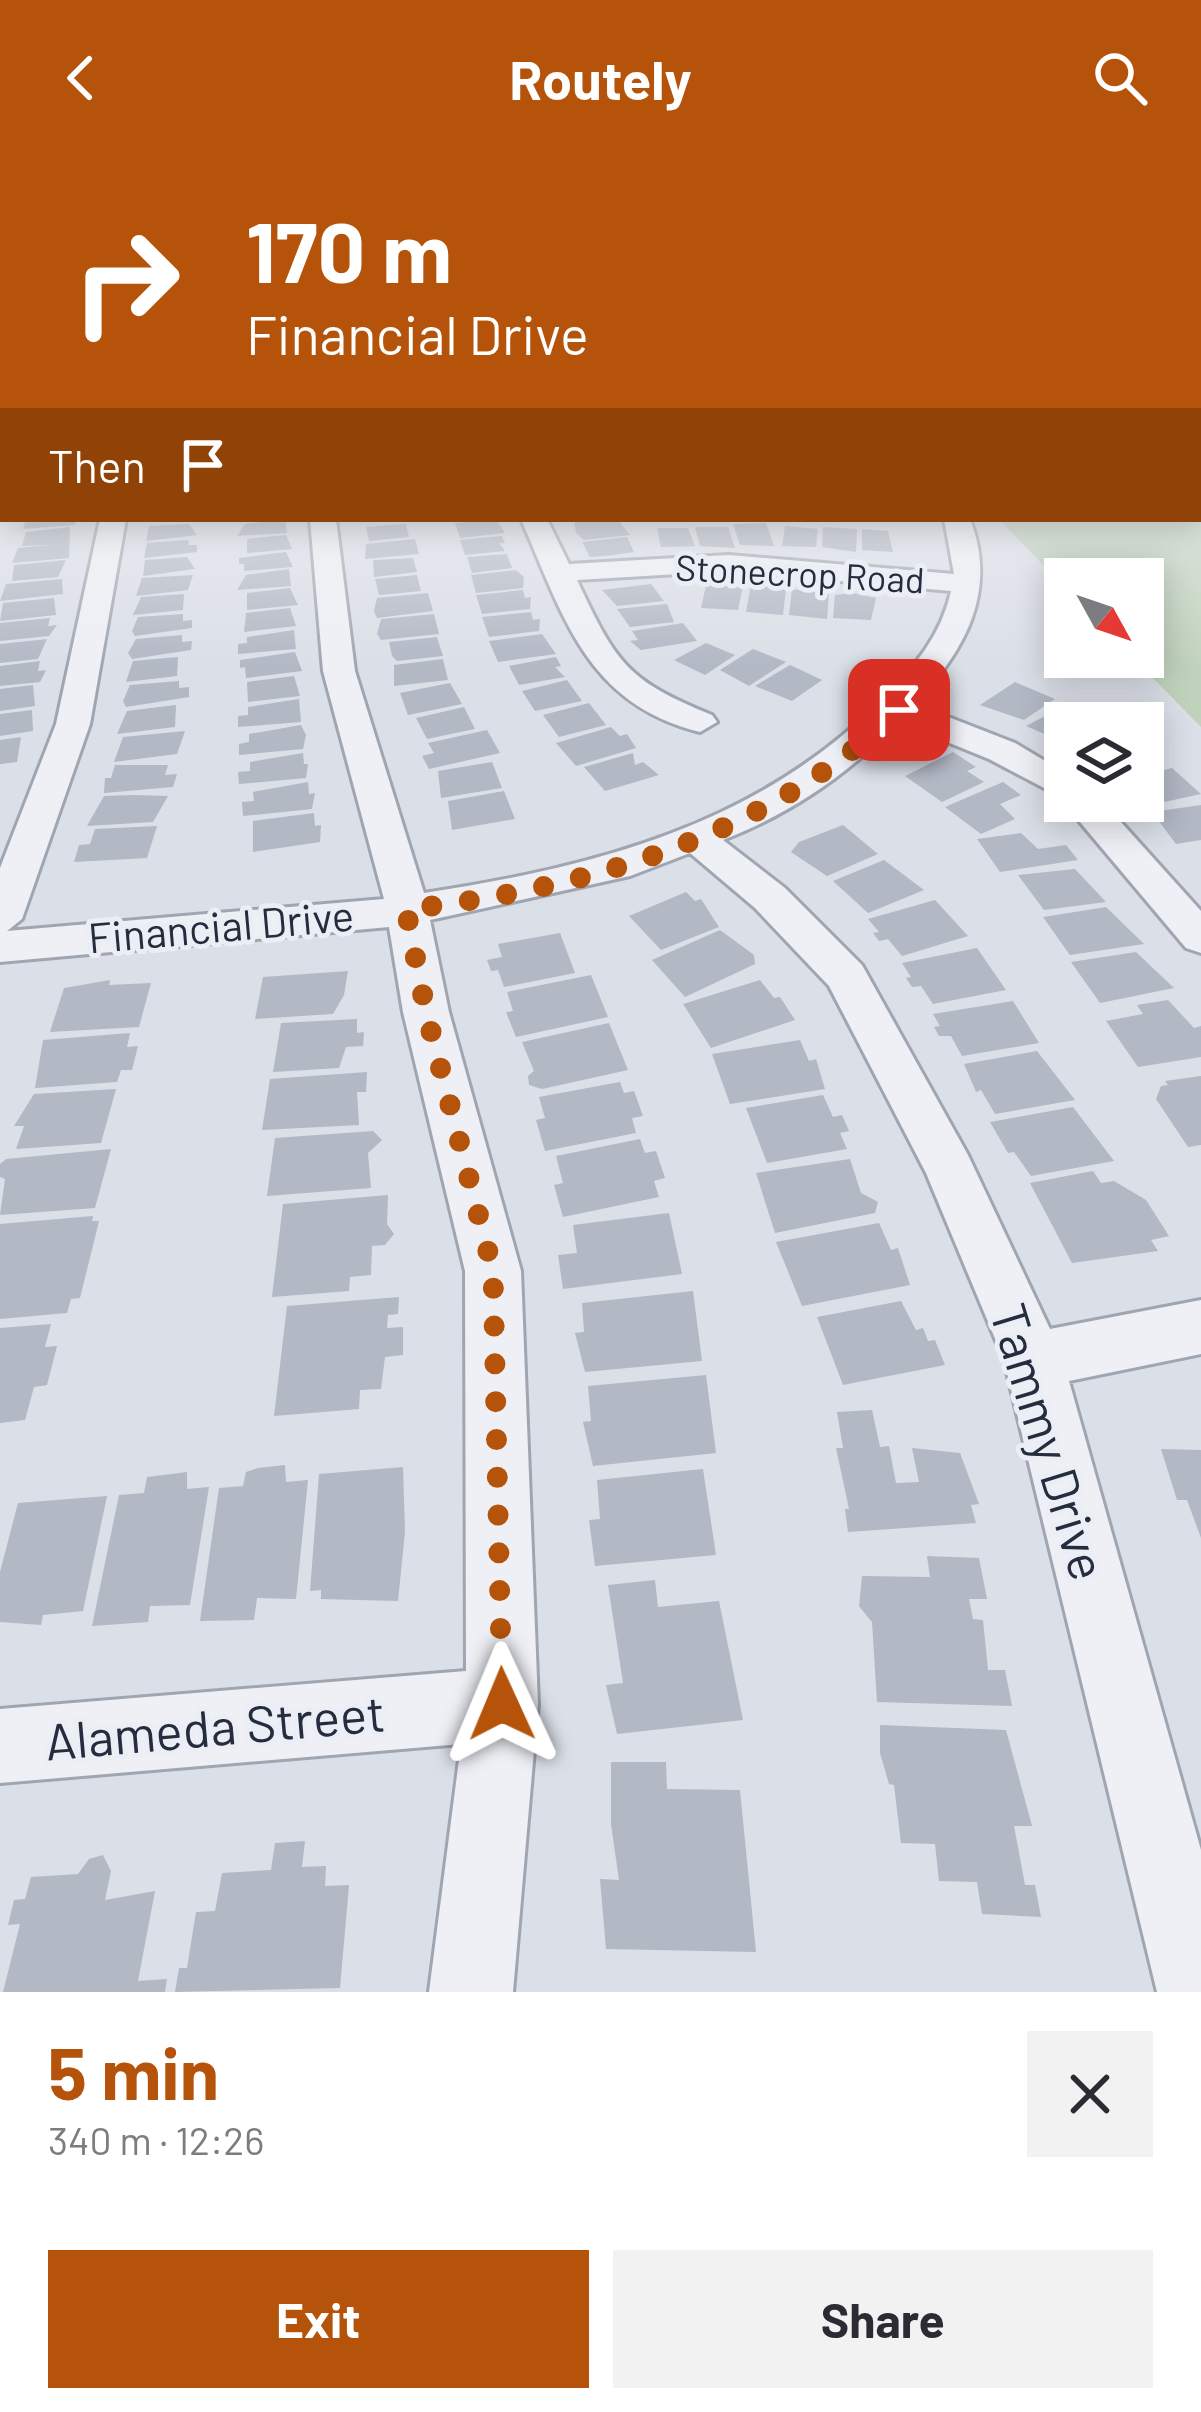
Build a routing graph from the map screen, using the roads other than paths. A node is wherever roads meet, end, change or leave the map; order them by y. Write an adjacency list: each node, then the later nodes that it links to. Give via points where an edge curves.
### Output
1 (112, 522): 15 (street, via 73,724)
2 (323, 522): 13 (street, via 339,671)
3 (535, 522): 6 (street)
4 (932, 522): 7 (street, Financial Drive)
5 (958, 522): 7 (street, Financial Drive, via 970,548)
6 (558, 573): 7 (street, Stonecrop Road, via 729,563); 9 (street, via 593,649 615,674 640,697)
7 (953, 582): 8 (street, Financial Drive, via 951,638); 13 (street, Financial Drive, via 896,670 856,712 783,766 639,833)
8 (899, 710): 10 (street); 12 (street, Financial Drive, via 842,758)
9 (700, 722)
10 (1044, 776)
11 (1100, 822): 14 (street)
12 (696, 838): 13 (street, Financial Drive, via 567,884); 17 (street, Tammy Drive, via 846,976 950,1170)
13 (404, 896): 15 (street, Financial Drive); 18 (street, via 493,1271)
14 (1201, 938)
15 (2, 940)
16 (1201, 1327): 17 (street)
17 (1034, 1360): 21 (street, Tammy Drive)
18 (502, 1704): 19 (street, Alameda Street); 20 (street)
19 (0, 1746)
20 (471, 1992)
21 (1198, 1992)

